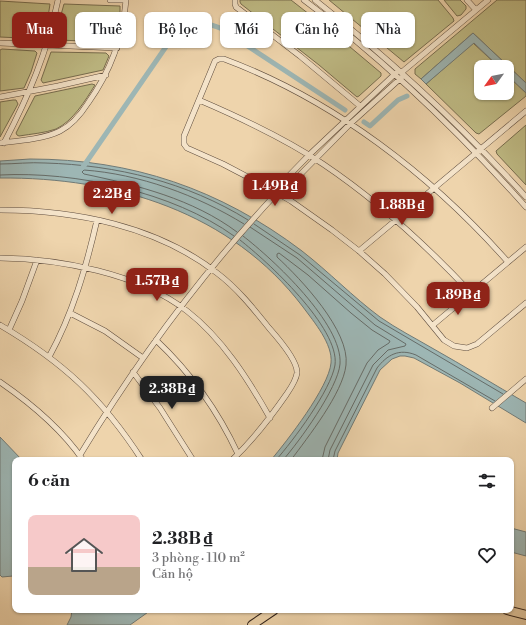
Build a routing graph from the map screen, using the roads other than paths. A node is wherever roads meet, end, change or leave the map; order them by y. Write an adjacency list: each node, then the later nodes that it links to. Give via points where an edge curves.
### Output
1 (58, 0): 11 (street)
2 (110, 0): 3 (street)
3 (126, 0): 12 (street)
4 (235, 0): 24 (street, via 236,7)
5 (304, 0): 9 (street)
6 (316, 0): 9 (street); 17 (street)
7 (467, 0): 10 (street)
8 (488, 0): 10 (street)
9 (311, 6): 19 (street)
10 (476, 10): 17 (street)
11 (55, 12)
12 (124, 12)
13 (0, 43): 14 (street)
14 (12, 44)
15 (46, 48): 21 (street)
16 (116, 48): 18 (street)
17 (402, 72): 19 (street); 20 (street); 29 (street)
18 (106, 75): 21 (street); 28 (street, via 85,107 64,129 50,135)
19 (394, 75): 20 (street); 24 (street)
20 (399, 80): 27 (street); 30 (street)
21 (30, 92): 22 (street); 28 (street)
22 (0, 97)
23 (198, 100): 26 (street, via 213,64 221,58 283,86); 31 (street, via 260,128); 34 (street, via 184,136 185,146)
24 (360, 106): 26 (street)
25 (526, 111): 29 (street)
26 (345, 121): 27 (street); 31 (street)
27 (350, 124): 32 (street); 33 (street)
28 (2, 143)
29 (481, 149): 30 (street); 35 (street)
30 (476, 154): 33 (street); 36 (street)
31 (309, 155): 32 (street); 34 (street)
32 (315, 159): 34 (street); 38 (street)
33 (435, 188): 38 (street); 44 (street)
34 (277, 193): 41 (street); 46 (street)
35 (526, 197)
36 (526, 207)
37 (0, 211): 39 (street, via 52,212)
38 (397, 219): 41 (street); 47 (street)
39 (97, 220): 45 (street); 46 (street, via 156,239)
40 (526, 247): 44 (street)
41 (359, 251): 52 (street, via 396,285)
42 (0, 258): 43 (street)
43 (38, 260): 45 (street); 53 (street)
44 (508, 262): 47 (street)
45 (86, 268): 49 (street, via 136,283); 50 (street)
46 (211, 269): 49 (street); 62 (street, via 235,289 254,310 295,365 295,380)
47 (471, 293): 52 (street)
48 (526, 303): 52 (street, via 480,342 468,347 449,344)
49 (181, 306): 54 (street); 62 (street, via 231,357)
50 (70, 314): 55 (street); 56 (street, via 105,331)
51 (0, 325): 53 (street)
52 (433, 325)
53 (9, 330): 55 (street)
54 (156, 340): 56 (street); 63 (street, via 205,395)
55 (49, 357): 61 (street, via 78,380)
56 (142, 358): 57 (street)
57 (133, 372): 61 (street); 67 (street, via 168,419)
58 (0, 382): 64 (street, via 44,416 62,433)
59 (525, 382): 60 (street)
60 (492, 408)
61 (107, 411): 65 (street); 66 (street)
62 (270, 418): 63 (street)
63 (238, 454): 68 (street)
64 (80, 457)
65 (82, 457)
66 (140, 457)
67 (191, 457)
68 (235, 457)
69 (514, 612): 71 (highway)
70 (270, 613): 72 (highway)
71 (526, 615)
72 (252, 625)

